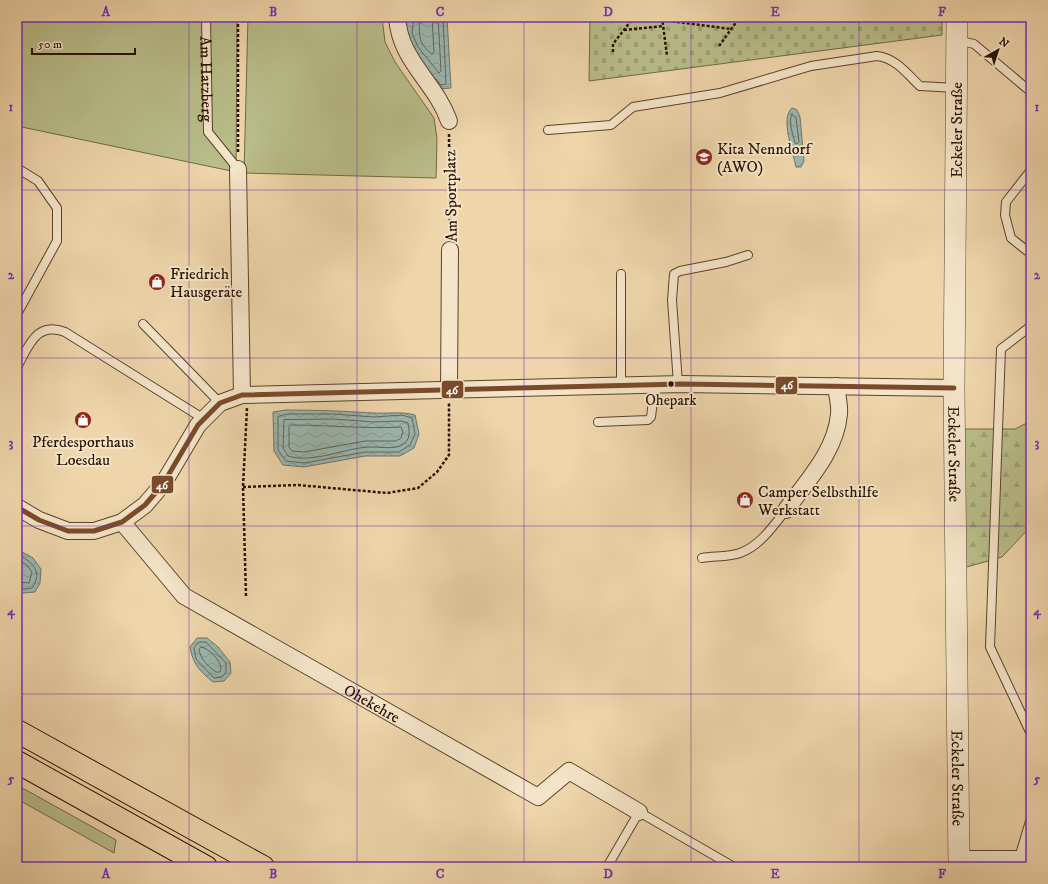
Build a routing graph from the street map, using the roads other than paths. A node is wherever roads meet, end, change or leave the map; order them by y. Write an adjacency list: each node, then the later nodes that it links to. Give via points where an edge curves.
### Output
1 (206, 17): 10 (lane, Am Hatzberg, via 208,132)
2 (397, 17): 7 (street, via 398,30 406,54 443,105)
3 (956, 17): 4 (street, Eckeler Straße)
4 (957, 40): 5 (street, Eckeler Straße); 6 (lane, via 974,44)
5 (956, 88): 8 (lane, via 920,86 895,62 887,57 877,56 810,66 720,93 633,107 611,125); 24 (street, Eckeler Straße)
6 (1031, 92)
7 (449, 121)
8 (548, 130)
9 (17, 168): 16 (lane, via 38,181 57,208 57,241)
10 (238, 169): 26 (street)
11 (1031, 170): 13 (lane, via 1006,202 1005,215 1011,238)
12 (450, 250): 25 (street, Am Sportplatz)
13 (1031, 254)
14 (748, 255): 20 (lane, via 674,274 672,300)
15 (621, 274): 22 (lane)
16 (17, 314)
17 (143, 324): 27 (lane)
18 (1031, 326): 35 (lane, via 1001,349 990,647)
19 (17, 367): 28 (lane, via 39,333 54,328 65,332)
20 (678, 384): 21 (street); 23 (street)
21 (655, 385): 22 (street); 29 (lane, via 651,417 648,420)
22 (621, 386): 25 (street)
23 (836, 386): 24 (street); 31 (street, via 840,413 835,437 825,456)
24 (954, 388): 40 (street, Eckeler Straße)
25 (450, 390): 26 (street)
26 (242, 395): 27 (street)
27 (220, 403): 28 (street)
28 (204, 419): 32 (street, via 163,484 145,505)
29 (598, 422)
30 (17, 507): 32 (street, via 39,520 68,531 94,531)
31 (786, 510): 33 (lane, via 769,532 740,553)
32 (122, 522): 37 (street, Ohekehre, via 184,596 538,797 569,771)
33 (702, 558)
34 (17, 731): 42 (highway)
35 (1031, 734)
36 (17, 762): 41 (highway)
37 (639, 812): 43 (lane); 44 (lane)
38 (1031, 818): 39 (lane)
39 (1025, 859): 40 (street)
40 (960, 863)
41 (206, 867)
42 (263, 867)
43 (607, 867)
44 (734, 867)

